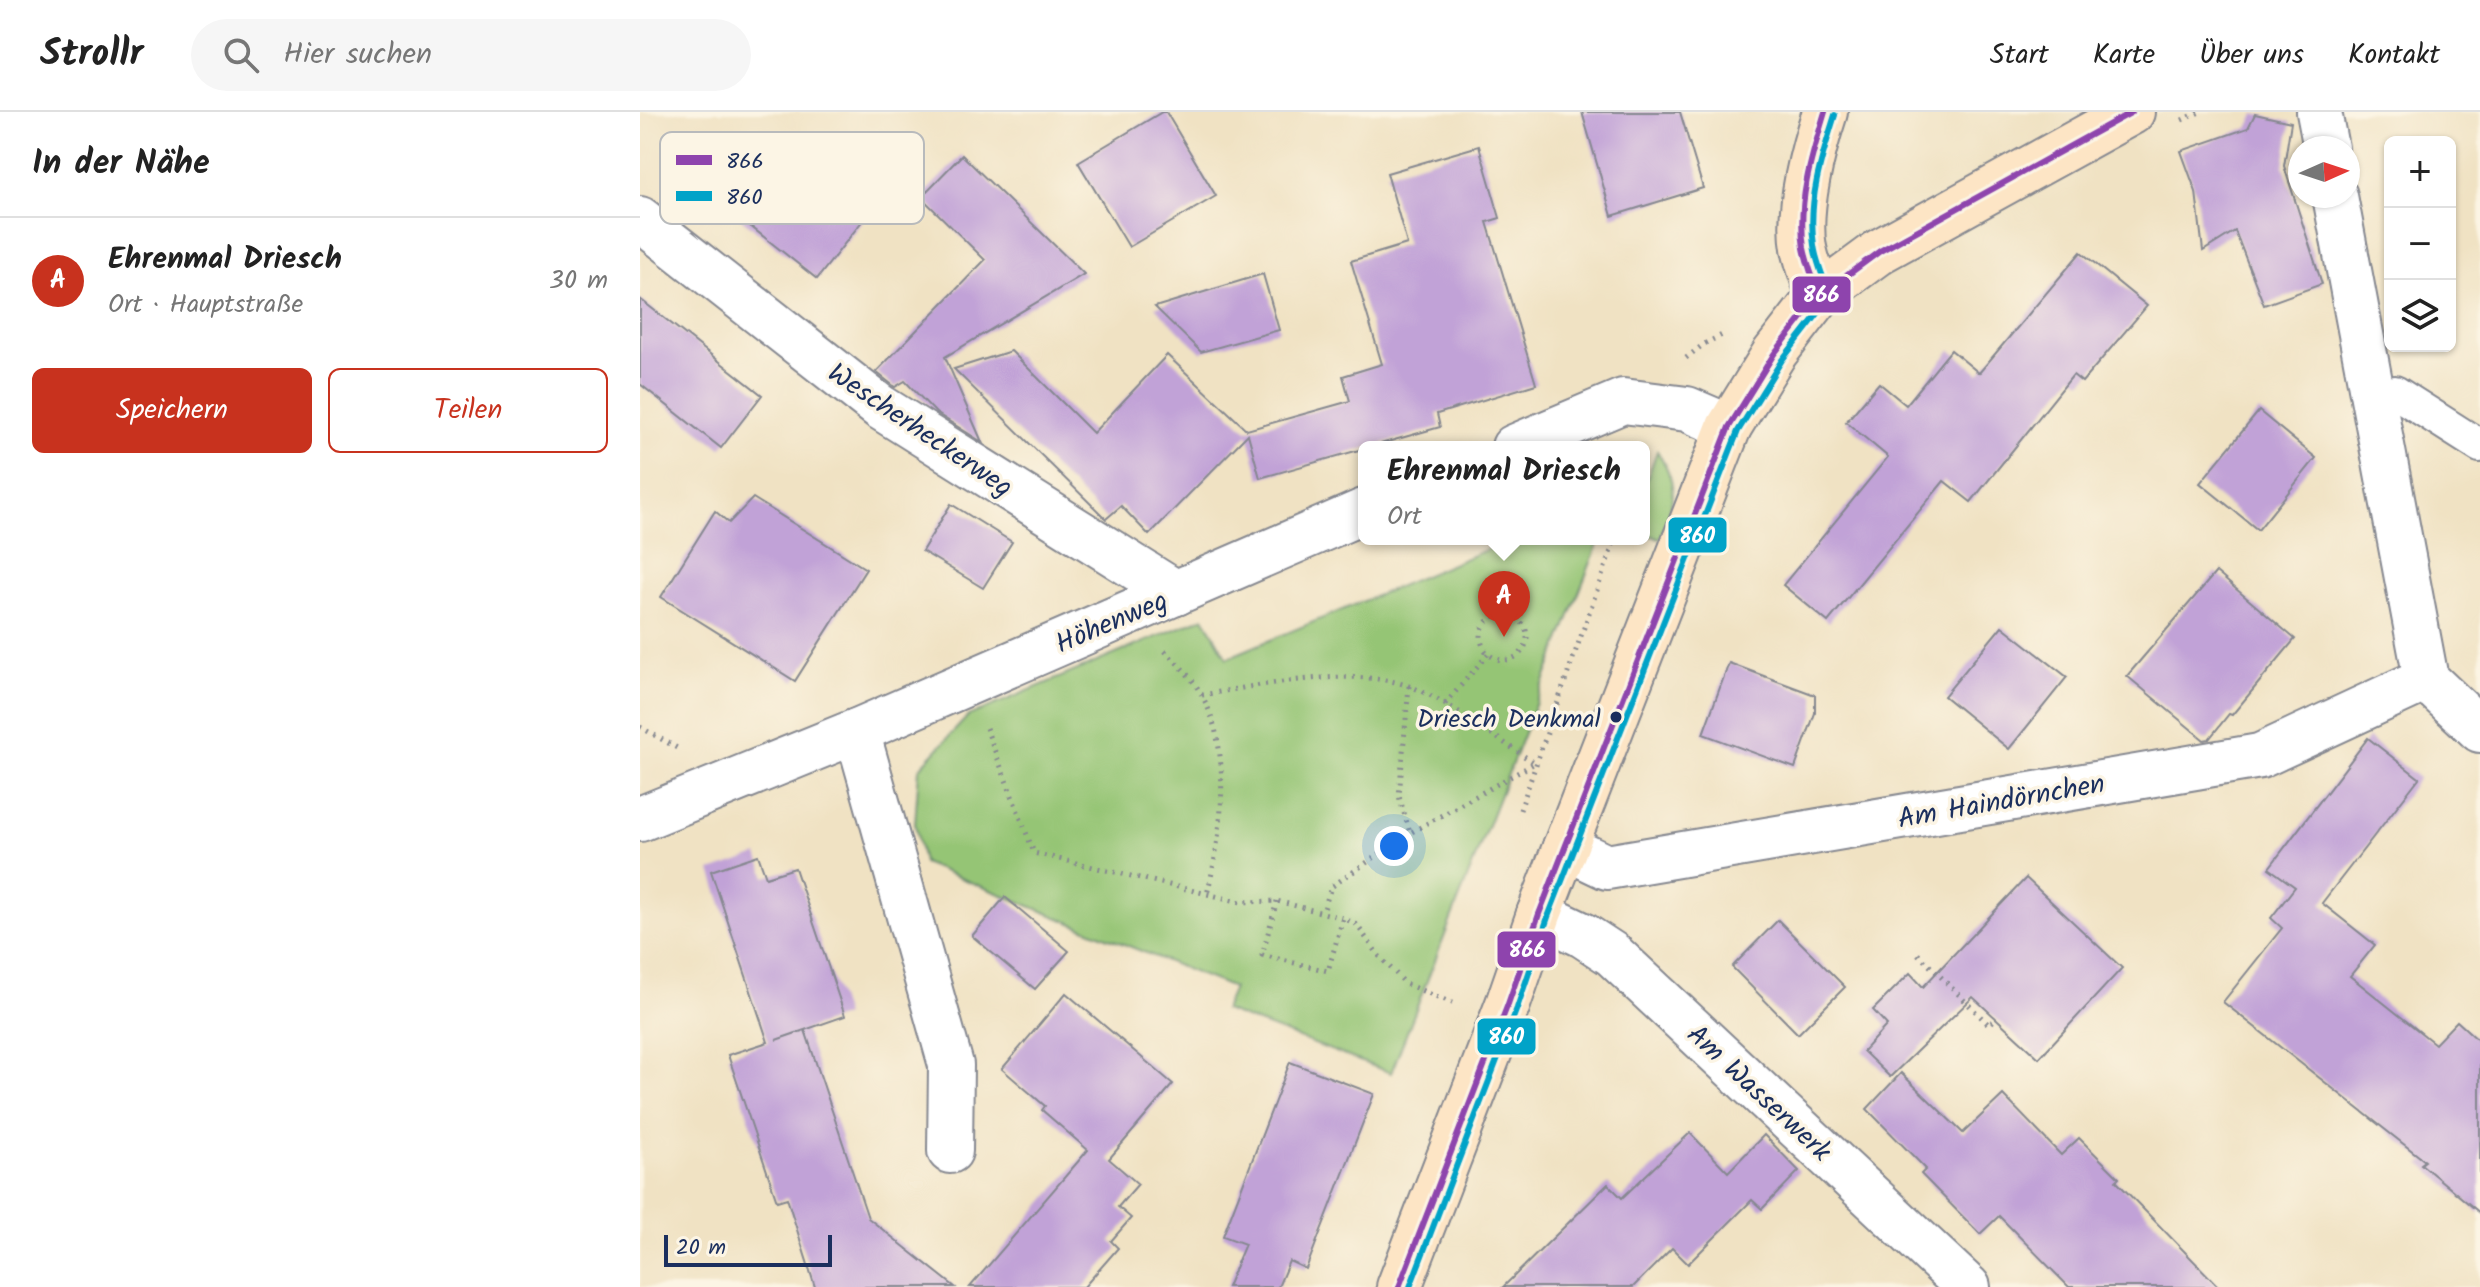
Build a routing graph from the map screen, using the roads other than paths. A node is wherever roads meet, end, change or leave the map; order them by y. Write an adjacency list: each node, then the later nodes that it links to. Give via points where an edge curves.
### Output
1 (1825, 112): 7 (street, via 1805,196 1804,246)
2 (2132, 112): 7 (street, via 1880,251)
3 (2319, 112): 4 (street)
4 (2324, 136)
5 (2337, 208): 8 (street)
6 (640, 219): 13 (street, Wescherheckerweg, via 880,407)
7 (1819, 296): 9 (street, via 1774,354)
8 (2372, 395): 11 (lane, via 2395,392); 14 (street)
9 (1729, 427): 10 (street, via 1687,409 1623,401); 18 (street)
10 (1528, 441)
11 (2480, 446)
12 (1358, 514): 13 (street, Höhenweg)
13 (1176, 593): 16 (street, Höhenweg)
14 (2426, 679): 15 (street); 18 (street, Am Haindörnchen, via 2260,756 1607,867)
15 (2480, 730)
16 (857, 731): 17 (street, Höhenweg); 20 (street, via 951,1065)
17 (640, 819)
18 (1565, 847): 19 (street)
19 (1539, 914): 21 (street); 22 (street, Am Wasserwerk, via 1612,954)
20 (950, 1151)
21 (1399, 1287)
22 (1968, 1287)

